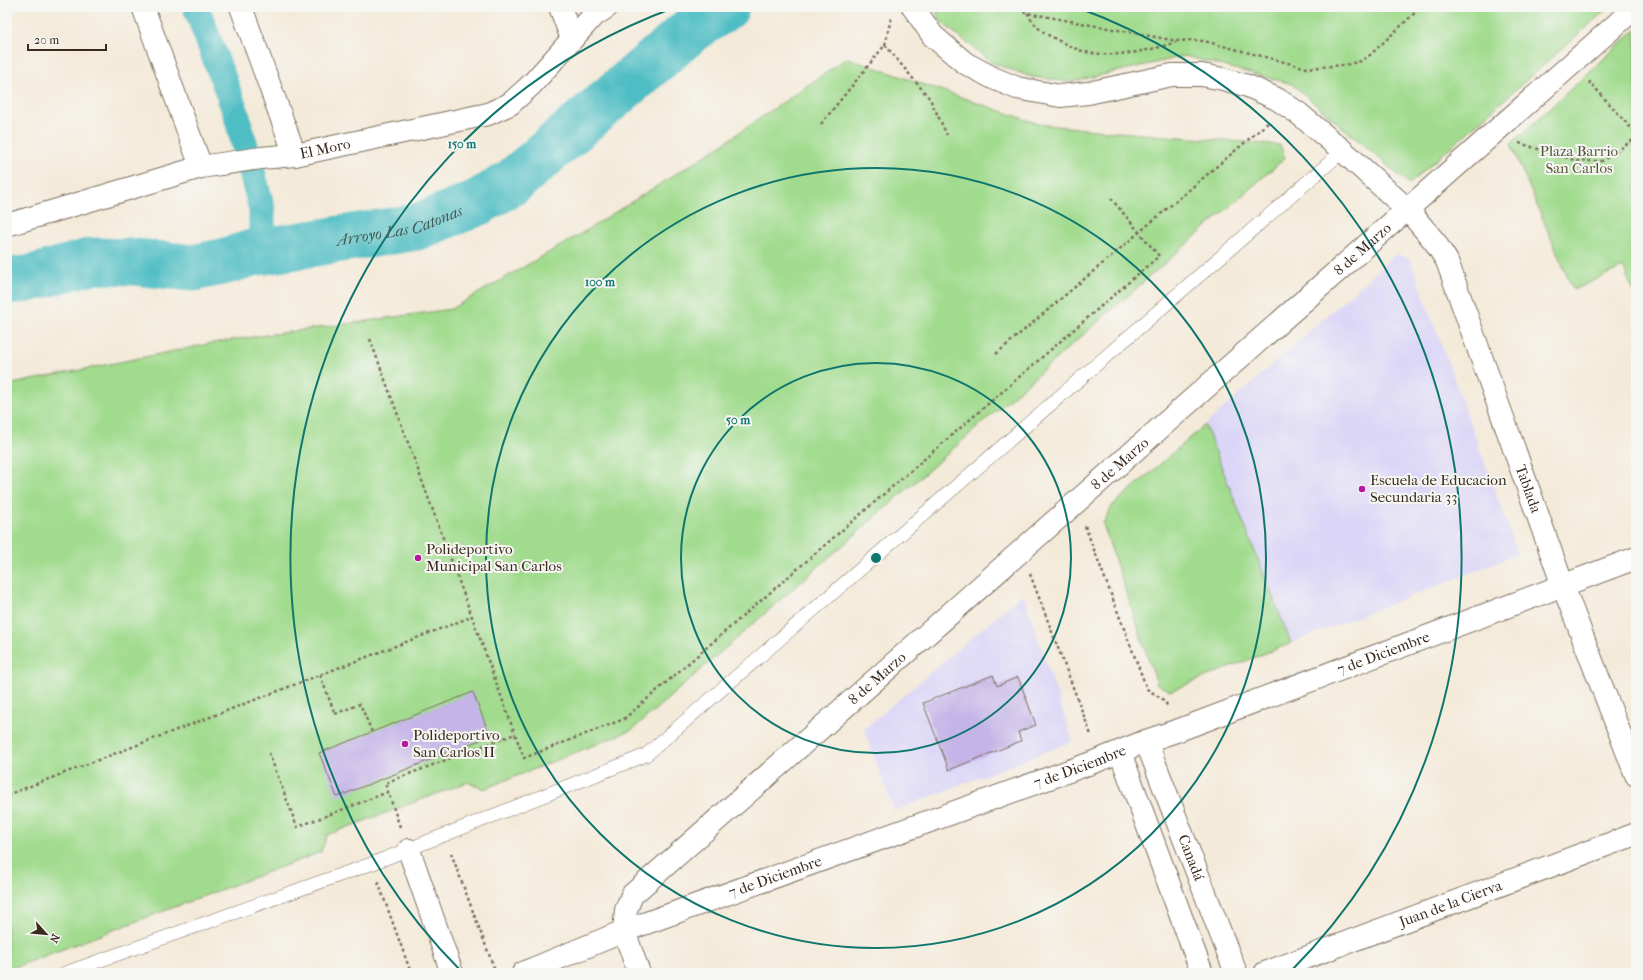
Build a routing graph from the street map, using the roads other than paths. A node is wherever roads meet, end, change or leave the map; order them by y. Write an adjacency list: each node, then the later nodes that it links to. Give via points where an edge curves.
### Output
1 (143, 7): 10 (street)
2 (241, 7): 9 (street)
3 (560, 7): 7 (street)
4 (607, 7): 7 (street, El Moro, via 592,17)
5 (914, 7): 8 (street, Tablada, via 933,36 966,63 1017,88 1060,96 1088,93 1172,75 1202,75 1248,86 1277,99)
6 (1636, 7): 11 (street, 8 de Marzo)
7 (572, 39): 9 (street, El Moro, via 532,84 510,104 488,114)
8 (1344, 151): 11 (street, Tablada); 19 (lane, via 646,755)
9 (294, 154): 10 (street, El Moro)
10 (201, 167): 12 (street, El Moro)
11 (1408, 210): 14 (street, Tablada, via 1435,242 1447,261); 20 (street, 8 de Marzo, via 632,895 626,910)
12 (7, 225)
13 (1636, 558): 14 (street, 7 de Diciembre)
14 (1563, 586): 15 (street, 7 de Diciembre); 17 (street, Tablada)
15 (1146, 741): 16 (street, 7 de Diciembre); 26 (street, Canadá)
16 (1120, 752): 20 (street, 7 de Diciembre); 25 (street, Canadá)
17 (1636, 775)
18 (1636, 834): 27 (street, Juan de la Cierva)
19 (408, 850): 21 (lane); 22 (street)
20 (624, 931): 23 (street, 7 de Diciembre); 24 (street)
21 (65, 973)
22 (452, 973)
23 (524, 973)
24 (639, 973)
25 (1202, 973)
26 (1236, 973)
27 (1265, 973)

